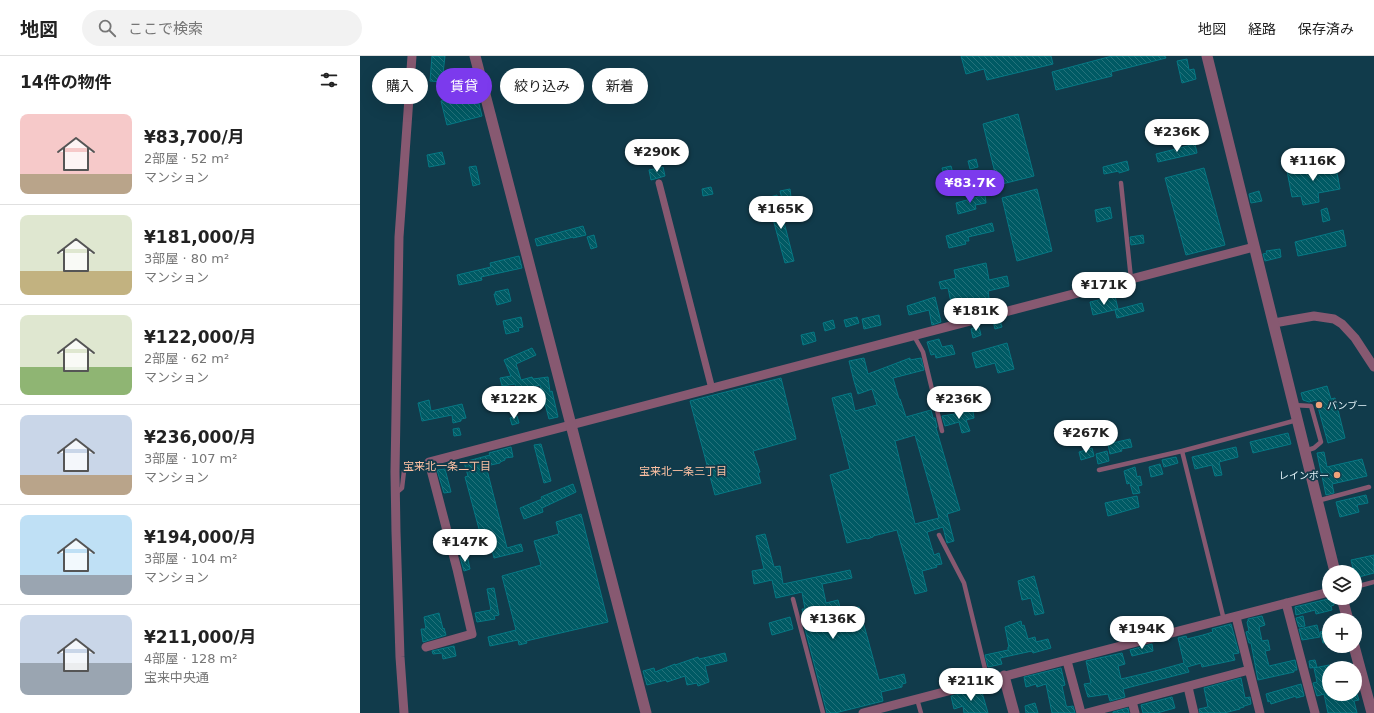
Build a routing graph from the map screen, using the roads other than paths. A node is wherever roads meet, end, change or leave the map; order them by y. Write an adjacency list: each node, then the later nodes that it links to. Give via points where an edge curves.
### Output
1 (412, 56): 21 (street, via 399,237)
2 (475, 56): 14 (street)
3 (1207, 56): 6 (street)
4 (659, 182): 11 (street)
5 (1121, 183): 7 (lane)
6 (1254, 247): 7 (street); 8 (street)
7 (1131, 279): 9 (street)
8 (1274, 323): 10 (street, via 1314,316 1334,319 1355,338); 12 (street)
9 (914, 336): 11 (street); 15 (lane, via 923,352)
10 (1374, 367)
11 (712, 388): 14 (street)
12 (1294, 405): 13 (street); 17 (lane, via 1311,406 1321,442)
13 (1297, 420): 16 (lane); 17 (street)
14 (571, 426): 18 (street); 42 (street)
15 (942, 431)
16 (1182, 451): 19 (lane); 31 (lane)
17 (1305, 451): 22 (street)
18 (429, 462): 21 (lane, via 408,467 404,471 402,488); 32 (street, via 472,634)
19 (1099, 470)
20 (1369, 487): 22 (lane)
21 (395, 494): 41 (street)
22 (1317, 501): 24 (street)
23 (939, 535): 37 (lane, via 964,582)
24 (1333, 565)
25 (1374, 582): 26 (lane)
26 (1362, 585)
27 (1322, 594): 29 (street)
28 (793, 599): 43 (lane)
29 (1286, 603): 30 (street); 52 (street)
30 (1236, 617): 31 (street); 35 (street)
31 (1224, 620): 34 (street)
32 (426, 647)
33 (1356, 653): 53 (street)
34 (1068, 660): 36 (street); 47 (street)
35 (1249, 670): 38 (street); 51 (street)
36 (1004, 676): 37 (street); 46 (street)
37 (988, 680): 39 (street)
38 (1188, 687): 40 (street); 50 (street)
39 (917, 699): 44 (street); 45 (lane)
40 (1132, 701): 48 (street); 49 (street)
41 (404, 713)
42 (646, 713)
43 (823, 713)
44 (863, 713)
45 (921, 713)
46 (1014, 713)
47 (1081, 713)
48 (1087, 713)
49 (1134, 713)
50 (1194, 713)
51 (1260, 713)
52 (1315, 713)
53 (1372, 713)

